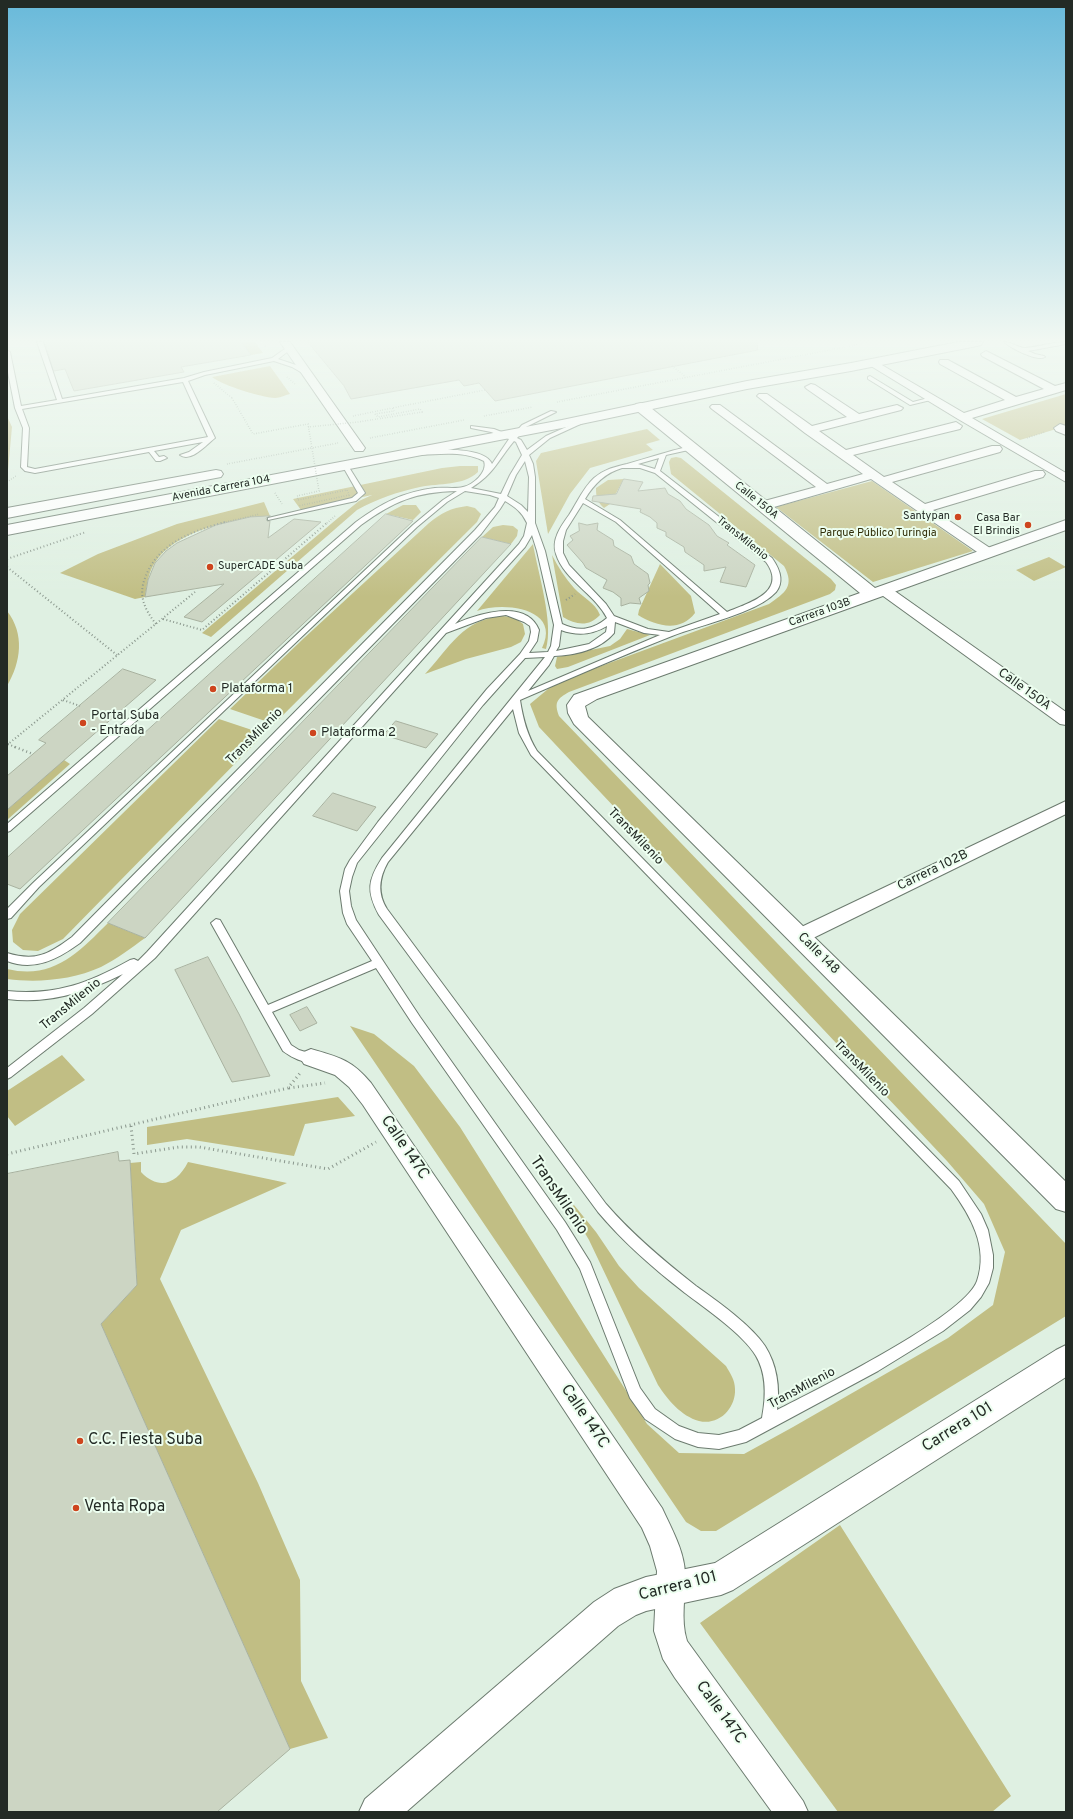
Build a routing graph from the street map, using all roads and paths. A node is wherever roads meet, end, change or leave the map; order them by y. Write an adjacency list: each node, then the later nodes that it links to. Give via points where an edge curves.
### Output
1 (26, 427): 28 (lane, via 24,467 27,470 34,471)
2 (207, 427): 24 (lane)
3 (249, 427): 4 (path, bridge, via 253,434)
4 (292, 427)
5 (308, 427): 51 (path, bridge, via 319,491 297,496 298,500 347,490 349,495)
6 (326, 427): 22 (path)
7 (346, 427): 25 (street)
8 (450, 427): 25 (path)
9 (496, 427): 19 (street, Avenida Carrera 104)
10 (515, 427): 19 (street, Avenida Carrera 104)
11 (532, 427): 19 (street, Avenida Carrera 104)
12 (572, 427): 31 (lane, TransMilenio, via 548,437)
13 (665, 427): 27 (street, Calle 150A)
14 (743, 427): 43 (street)
15 (805, 427): 21 (street)
16 (821, 427): 21 (street)
17 (938, 427): 33 (street)
18 (969, 427): 26 (street)
19 (510, 429): 30 (street, Avenida Carrera 104); 31 (lane, TransMilenio); 39 (lane, via 497,462)
20 (1063, 429): 26 (path)
21 (809, 430): 33 (street)
22 (329, 431)
23 (333, 437): 29 (path)
24 (212, 438): 28 (lane); 34 (lane, via 192,454)
25 (363, 444): 29 (street, Avenida Carrera 104); 29 (path)
26 (1002, 446): 41 (street); 42 (street)
27 (691, 448): 32 (lane, TransMilenio); 50 (street, Calle 150A)
28 (150, 449): 35 (lane, via 158,460)
29 (342, 453): 30 (street, Avenida Carrera 104); 37 (path); 47 (lane, via 362,493); 58 (street, Avenida Carrera 104, via 132,506 35,535)
30 (400, 454): 39 (lane, via 474,454 487,460)
31 (526, 454): 46 (lane, TransMilenio); 56 (lane, TransMilenio, via 532,477)
32 (663, 454): 36 (lane, TransMilenio); 38 (lane)
33 (843, 454): 41 (street)
34 (183, 455)
35 (164, 458)
36 (626, 466): 38 (lane, TransMilenio, via 644,467); 48 (lane, TransMilenio, via 602,474 590,486)
37 (229, 468): 45 (street, Avenida Carrera 104)
38 (657, 472): 63 (lane, TransMilenio, via 769,560 775,568 776,584 769,594)
39 (487, 473): 44 (lane)
40 (1039, 474): 52 (street)
41 (877, 478): 43 (street); 52 (street)
42 (1066, 478)
43 (825, 488): 50 (street)
44 (465, 490): 46 (lane, TransMilenio); 81 (lane, TransMilenio, via 411,494 366,517); 82 (lane, via 445,501 415,526)
45 (95, 496): 49 (street); 53 (street, Avenida Carrera 104)
46 (504, 498): 56 (lane, TransMilenio, via 519,506); 86 (lane, TransMilenio, via 478,532 76,940 64,950 41,959 20,961)
47 (354, 500): 55 (lane); 65 (path, via 202,630)
48 (582, 500): 63 (lane, via 618,521); 64 (lane, TransMilenio, via 560,536 560,554 567,566 603,605)
49 (7, 501)
50 (762, 506): 62 (street, Calle 150A)
51 (291, 507)
52 (923, 509): 59 (street)
53 (7, 513)
54 (263, 513): 66 (path, via 231,519 200,529 164,548 151,561 141,595 147,613)
55 (270, 519)
56 (532, 523): 67 (lane, TransMilenio, via 543,558); 68 (lane, TransMilenio, via 522,545)
57 (1066, 525): 59 (street, Carrera 103B)
58 (10, 537)
59 (988, 553): 62 (street, Carrera 103B)
60 (7, 567): 71 (path)
61 (195, 592): 65 (path)
62 (878, 592): 75 (street, Carrera 103B, via 591,695 581,699); 77 (street, Calle 150A)
63 (725, 614): 69 (lane, TransMilenio)
64 (611, 618): 67 (lane, via 599,628 586,632 567,630); 69 (lane, TransMilenio, via 647,631); 70 (lane, via 610,633 596,644)
65 (162, 619): 66 (path)
66 (156, 624): 71 (path)
67 (558, 625): 70 (lane, TransMilenio, via 555,646)
68 (443, 632): 72 (lane, TransMilenio, via 483,615 517,615 531,623 536,633 532,644); 85 (lane, TransMilenio)
69 (671, 634): 73 (lane, TransMilenio)
70 (551, 654): 72 (lane); 73 (lane, TransMilenio)
71 (118, 655): 74 (path)
72 (522, 656): 87 (lane, TransMilenio, via 491,690 360,852 348,872 344,885 346,909)
73 (516, 699): 99 (lane, TransMilenio, via 377,872 374,893 377,903 602,1208 631,1240 721,1311 753,1342 769,1371 772,1386 773,1400); 99 (lane, TransMilenio, via 520,727 534,753 955,1185 971,1205 980,1224 987,1247 987,1266 983,1282 973,1298 955,1315 894,1354)
74 (62, 700): 76 (path); 78 (path)
75 (576, 705): 84 (street, Calle 148, via 581,720)
76 (80, 706)
77 (1066, 720)
78 (7, 745): 79 (path)
79 (33, 754)
80 (1066, 807): 84 (street, Carrera 102B)
81 (7, 829)
82 (7, 914)
83 (216, 923): 89 (lane)
84 (800, 936): 97 (street, Calle 148)
85 (151, 955): 88 (lane, TransMilenio, via 114,975 75,990 24,997); 91 (lane, TransMilenio, via 88,1010)
86 (7, 957)
87 (378, 962): 89 (lane); 99 (lane, TransMilenio, via 561,1226 585,1266 635,1393 650,1414 675,1432 698,1440 719,1442 741,1438)
88 (7, 995)
89 (265, 1011): 90 (lane, via 287,1048)
90 (310, 1058): 93 (path); 95 (street, Calle 147C, via 344,1069 361,1087)
91 (7, 1074)
92 (327, 1083): 93 (path)
93 (288, 1088): 94 (path)
94 (131, 1126): 95 (path, via 134,1154 179,1147 199,1147 328,1169); 96 (path)
95 (381, 1137): 100 (street, Calle 147C, via 652,1518 664,1544 671,1571)
96 (7, 1154)
97 (1066, 1200)
98 (1066, 1360): 100 (street, Carrera 101, via 721,1578)
99 (768, 1423)
100 (671, 1588): 101 (street, Carrera 101, via 626,1601 606,1614); 102 (street, Calle 147C, via 669,1630 674,1648)
101 (378, 1812)
102 (792, 1812)

